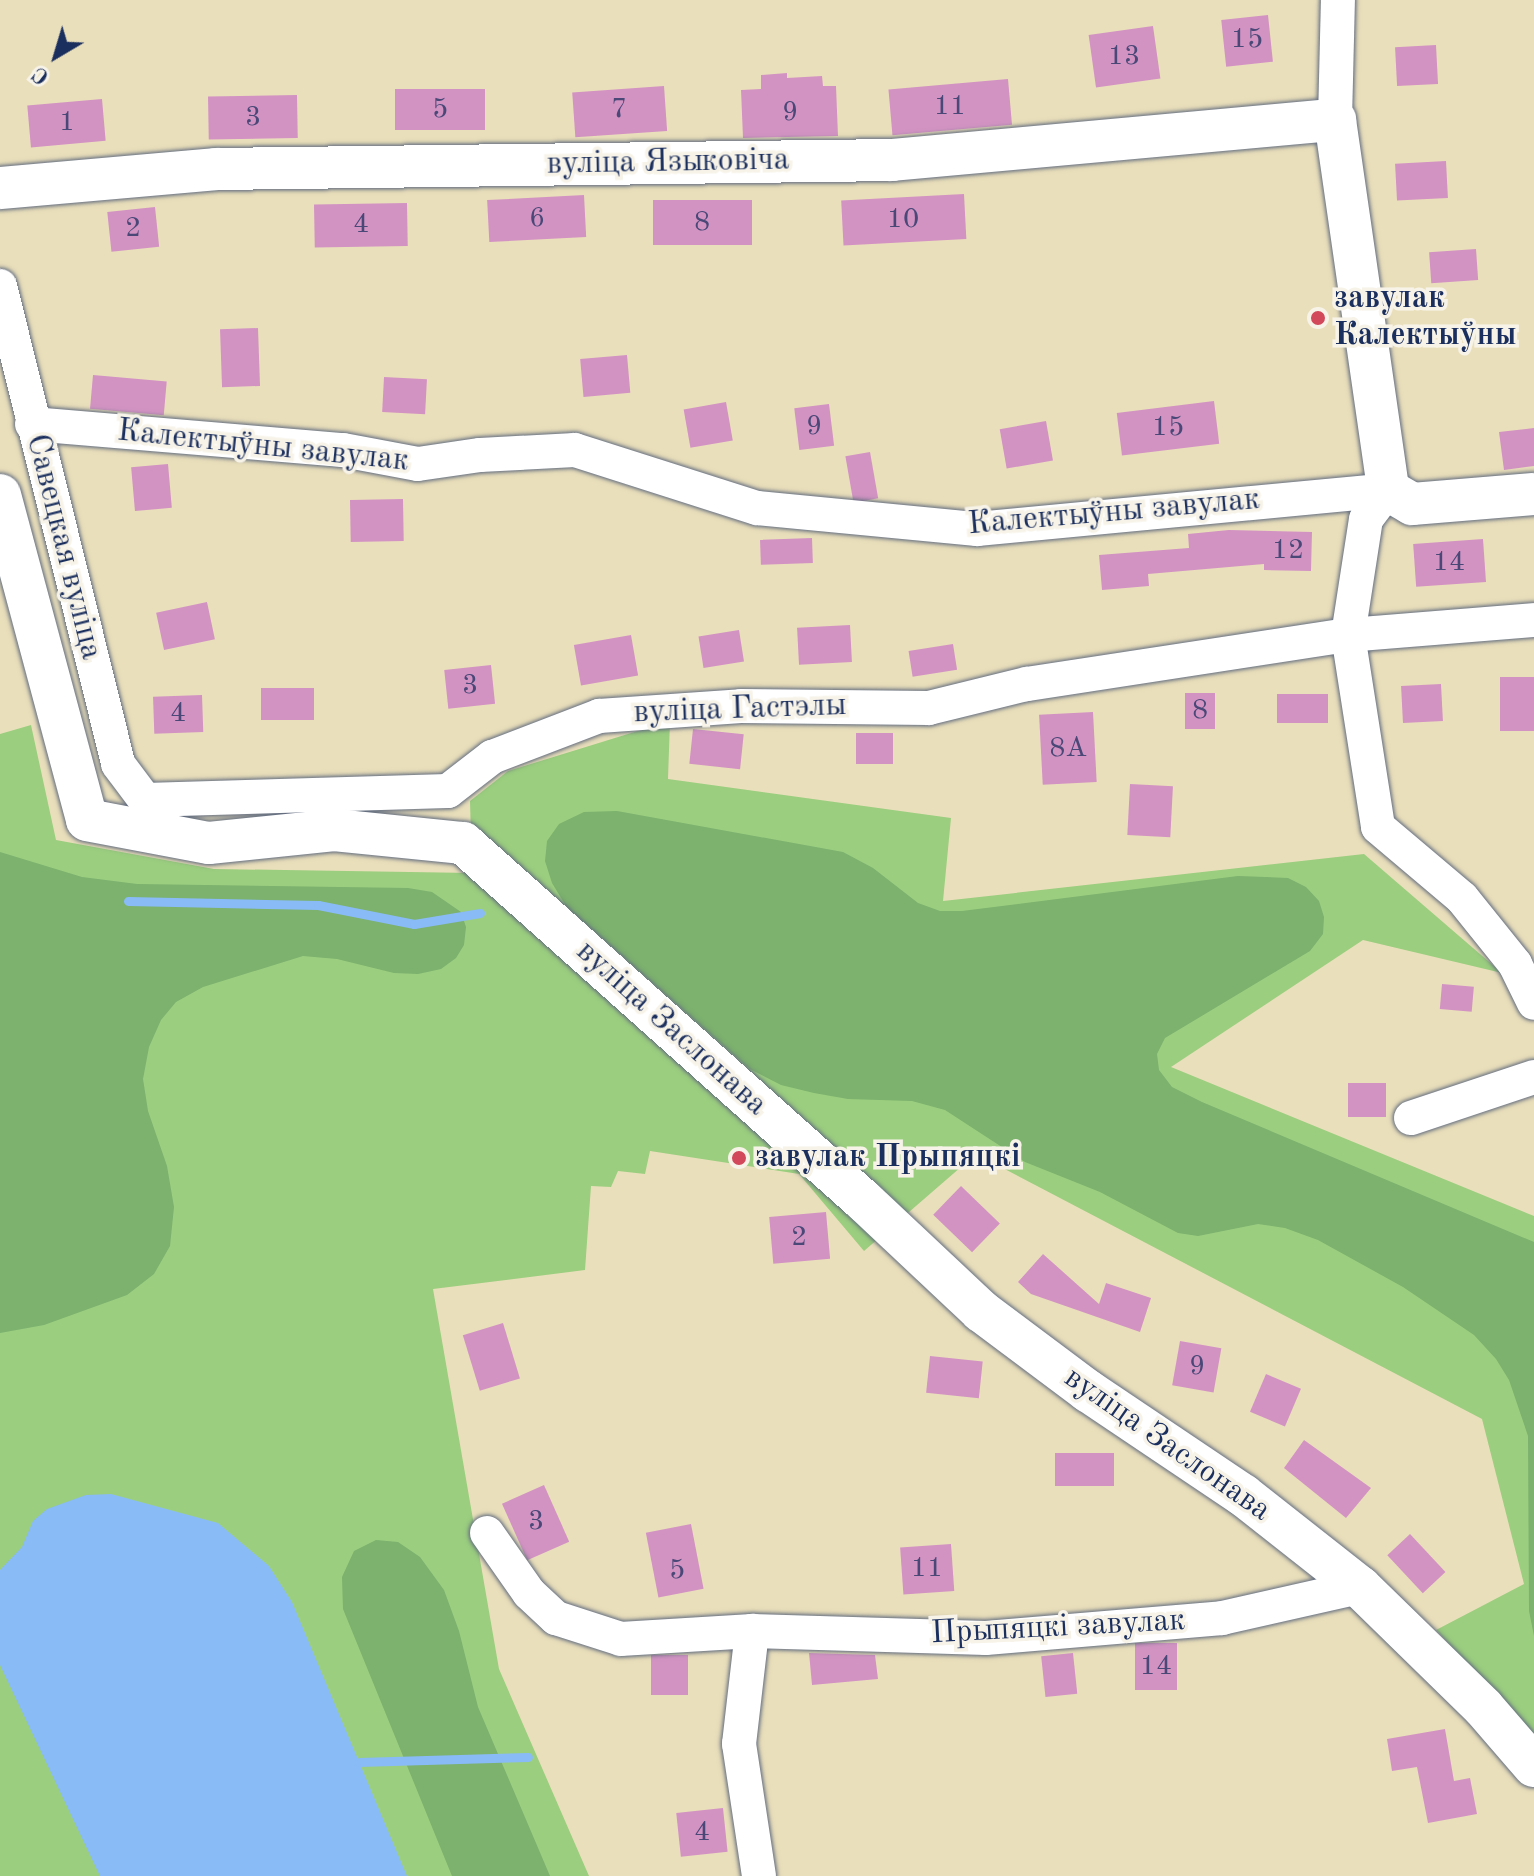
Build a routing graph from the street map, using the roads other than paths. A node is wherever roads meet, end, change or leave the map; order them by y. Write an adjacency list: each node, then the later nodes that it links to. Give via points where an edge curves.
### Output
1 (1338, 0): 2 (street)
2 (1335, 120): 3 (street, вуліца Языковіча, via 892,160 216,169); 6 (street)
3 (0, 188)
4 (0, 286): 5 (street, Савецкая вуліца)
5 (32, 424): 6 (street, Калектыўны завулак, via 343,450 418,464 575,450 757,508 977,529); 11 (street, Савецкая вуліца, via 118,764)
6 (1388, 490): 7 (street, Калектыўны завулак, via 1412,504); 10 (street, via 1366,519)
7 (1534, 494)
8 (0, 495): 12 (street, Савецкая вуліца)
9 (1534, 620): 10 (street, вуліца Гастэлы)
10 (1348, 635): 11 (street, вуліца Гастэлы, via 1027,684 929,708 741,706 599,716 492,757 448,791); 13 (street, via 1378,827 1462,898 1515,964)
11 (145, 800)
12 (87, 820): 17 (street, вуліца Заслонава, via 209,843 334,830 463,843 981,1311 1243,1495)
13 (1534, 1003)
14 (1534, 1077): 15 (street)
15 (1411, 1118)
16 (487, 1533): 18 (street, Прыпяцкі завулак, via 529,1593 556,1618 621,1639)
17 (1360, 1587): 18 (street, Прыпяцкі завулак, via 1222,1618 986,1638); 19 (street, вуліца Заслонава, via 1483,1707)
18 (752, 1631): 20 (street, via 739,1744)
19 (1534, 1766)
20 (759, 1876)

